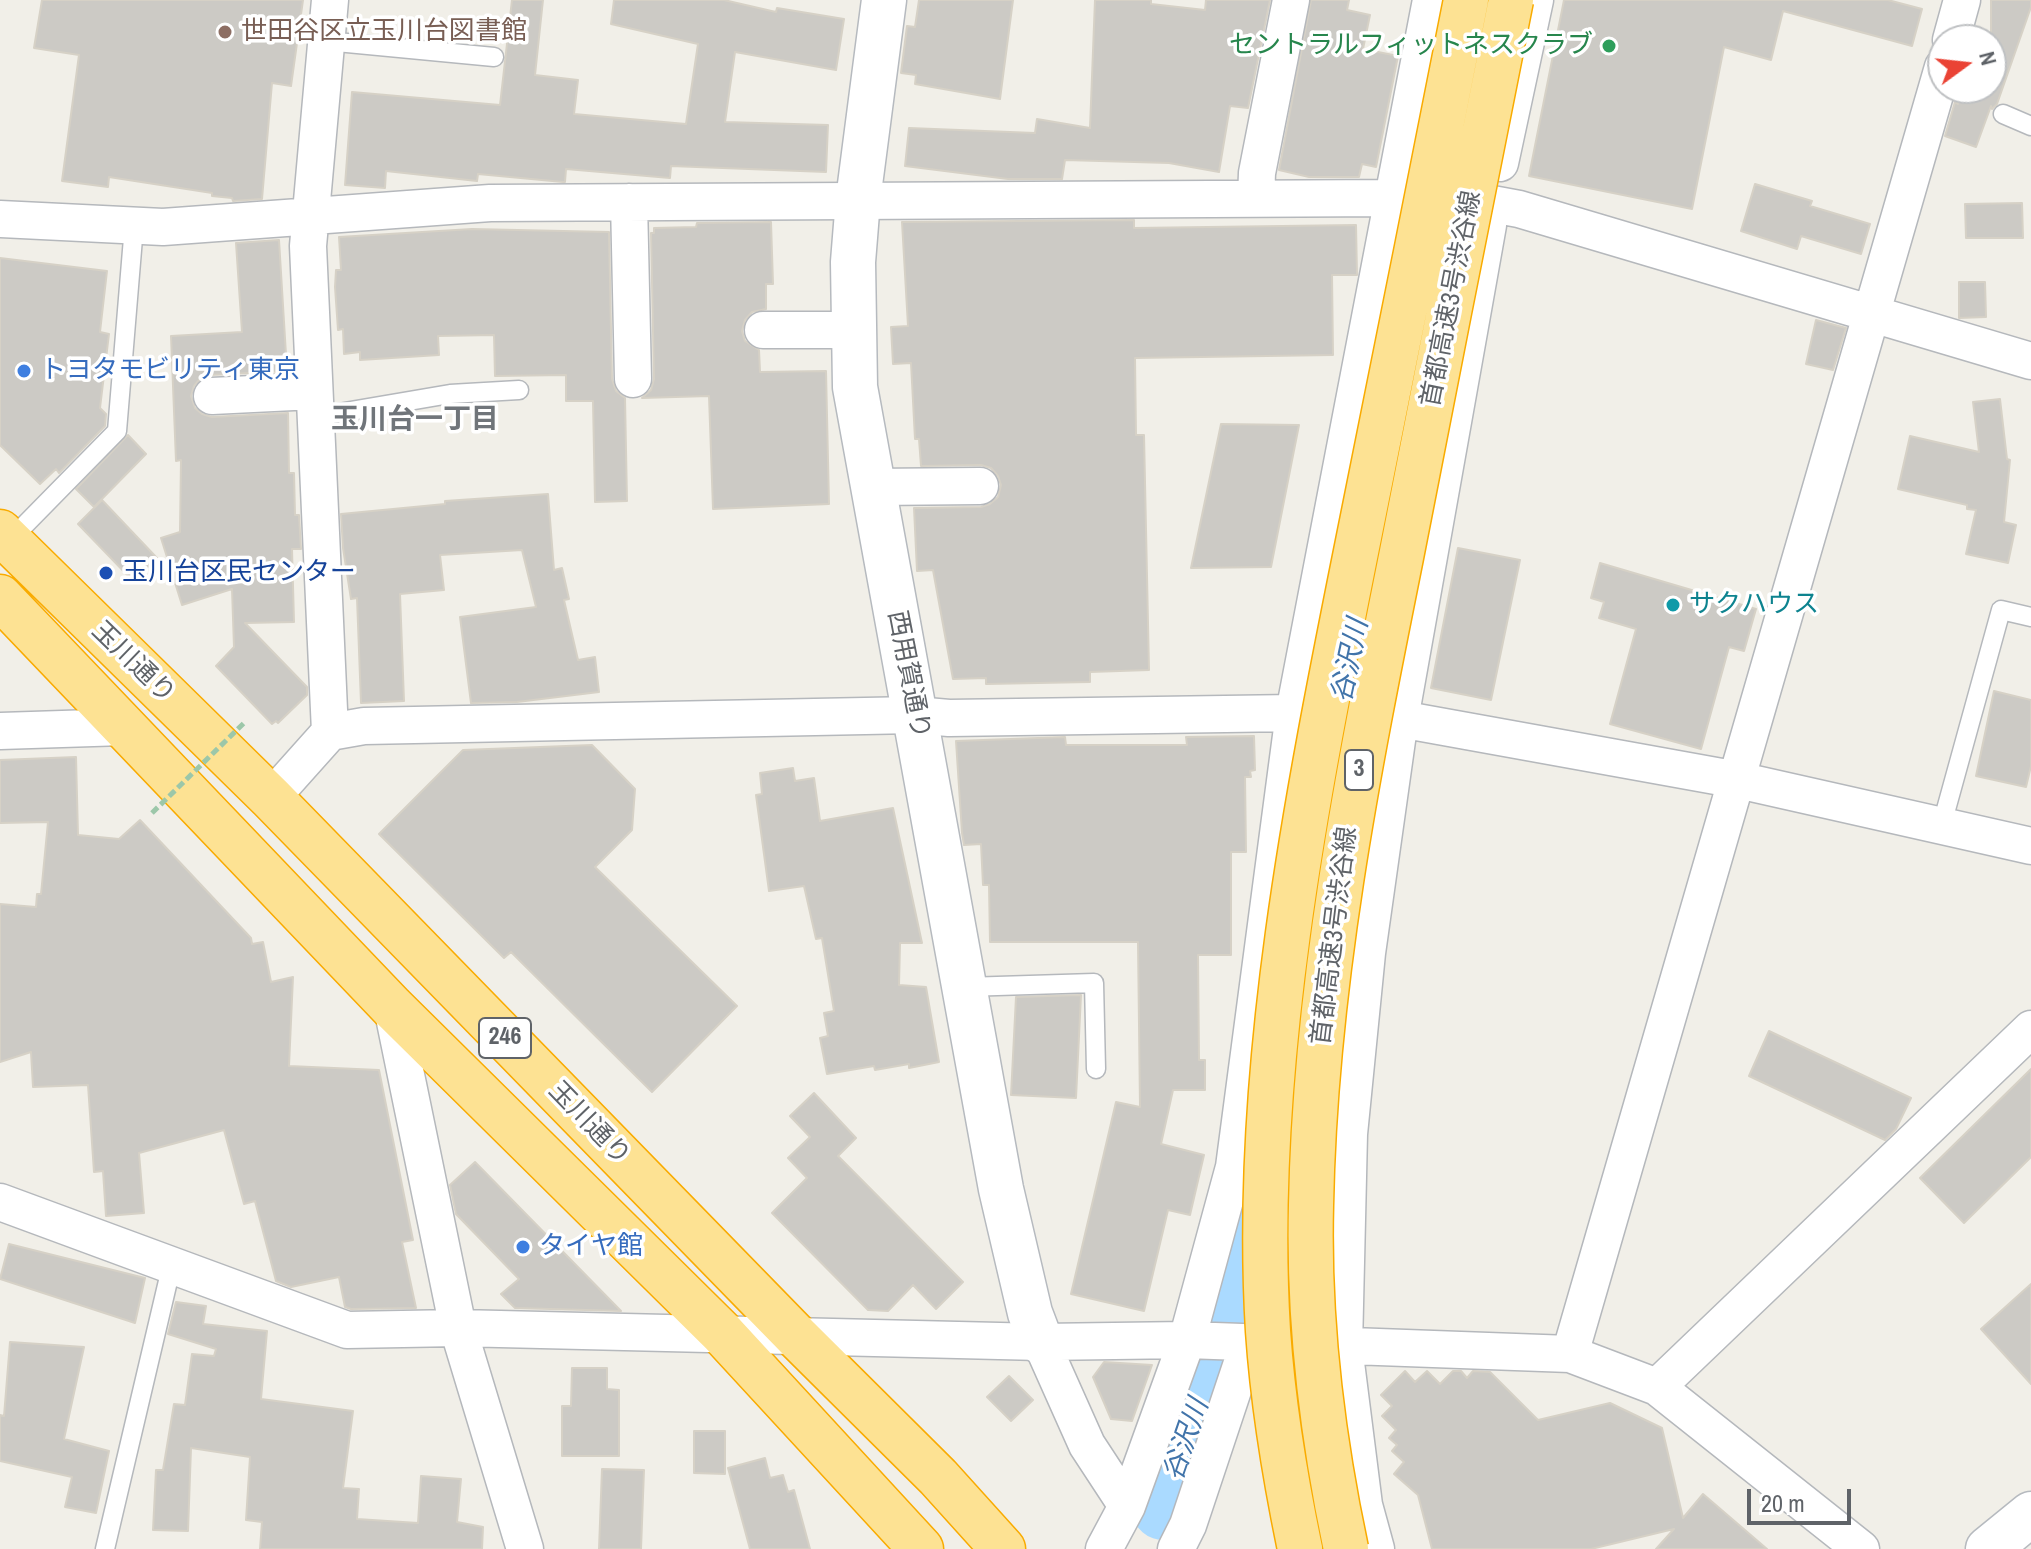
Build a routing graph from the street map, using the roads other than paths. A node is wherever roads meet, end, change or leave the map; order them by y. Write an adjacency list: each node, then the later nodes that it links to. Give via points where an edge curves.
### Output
1 (330, 0): 10 (street)
2 (884, 0): 17 (street, 西用賀通り)
3 (1291, 0): 15 (street)
4 (1431, 0): 16 (street)
5 (1466, 0): 69 (highway, 首都高速3号渋谷線 / 3, bridge, via 1309,797 1278,1031 1266,1207 1268,1332)
6 (1511, 0): 70 (highway, 首都高速3号渋谷線 / 3, bridge, via 1354,795 1320,1043 1311,1206 1314,1327 1326,1443)
7 (1535, 0): 19 (street)
8 (1962, 0): 9 (street)
9 (1955, 24)
10 (326, 41): 11 (lane); 20 (street)
11 (494, 57)
12 (1932, 104): 23 (street)
13 (2003, 114): 14 (lane)
14 (2031, 126)
15 (1256, 198): 16 (street); 17 (street)
16 (1391, 198): 19 (street); 36 (street)
17 (858, 200): 18 (street); 25 (street, 西用賀通り)
18 (629, 202): 20 (street, via 490,203); 27 (street)
19 (1492, 204): 23 (street); 38 (street)
20 (311, 214): 22 (street); 30 (street)
21 (0, 219): 22 (street)
22 (134, 226): 33 (lane, via 117,431)
23 (1872, 312): 26 (street); 42 (street)
24 (763, 330): 25 (street)
25 (852, 330): 32 (street, 西用賀通り, via 855,387)
26 (2031, 361)
27 (633, 379)
28 (519, 390): 30 (lane)
29 (212, 396): 30 (street)
30 (315, 404): 41 (street)
31 (980, 486): 32 (street)
32 (873, 487): 37 (street, 西用賀通り)
33 (4, 537): 43 (highway, 玉川通り / 246)
34 (0, 597): 39 (highway, 玉川通り / 246)
35 (2031, 617): 44 (lane, via 2001,610)
36 (1294, 713): 37 (street); 38 (street); 55 (street, via 1234,1167)
37 (915, 715): 41 (street, via 364,726); 46 (street, 西用賀通り)
38 (1400, 719): 42 (street); 58 (street, via 1367,953 1349,1134)
39 (124, 727): 40 (street); 47 (highway, 玉川通り / 246)
40 (0, 731)
41 (330, 732): 43 (street)
42 (1738, 780): 44 (street); 59 (street)
43 (271, 798): 54 (highway, 玉川通り / 246)
44 (1942, 824): 45 (street)
45 (2031, 846)
46 (965, 987): 49 (lane, via 1094,983); 56 (street, 西用賀通り, via 1007,1217)
47 (392, 1007): 52 (street); 53 (highway, 玉川通り / 246)
48 (2031, 1029): 60 (street)
49 (1096, 1069)
50 (0, 1202): 51 (street)
51 (172, 1264): 52 (street, via 347,1330); 63 (lane)
52 (458, 1328): 53 (street); 64 (street)
53 (722, 1333): 54 (street); 65 (highway, 玉川通り / 246)
54 (797, 1337): 56 (street); 66 (highway, 玉川通り / 246)
55 (1187, 1340): 56 (street); 57 (street); 61 (street)
56 (1041, 1342): 61 (street, via 1087,1445)
57 (1249, 1342): 58 (street); 68 (street)
58 (1344, 1347): 59 (street); 71 (street, via 1364,1505)
59 (1570, 1354): 60 (street)
60 (1657, 1387): 72 (street)
61 (1127, 1506): 67 (street)
62 (2031, 1514): 73 (street)
63 (105, 1549)
64 (525, 1549)
65 (921, 1549)
66 (1003, 1549)
67 (1104, 1549)
68 (1176, 1549)
69 (1300, 1549)
70 (1346, 1549)
71 (1376, 1549)
72 (1861, 1549)
73 (1988, 1549)

